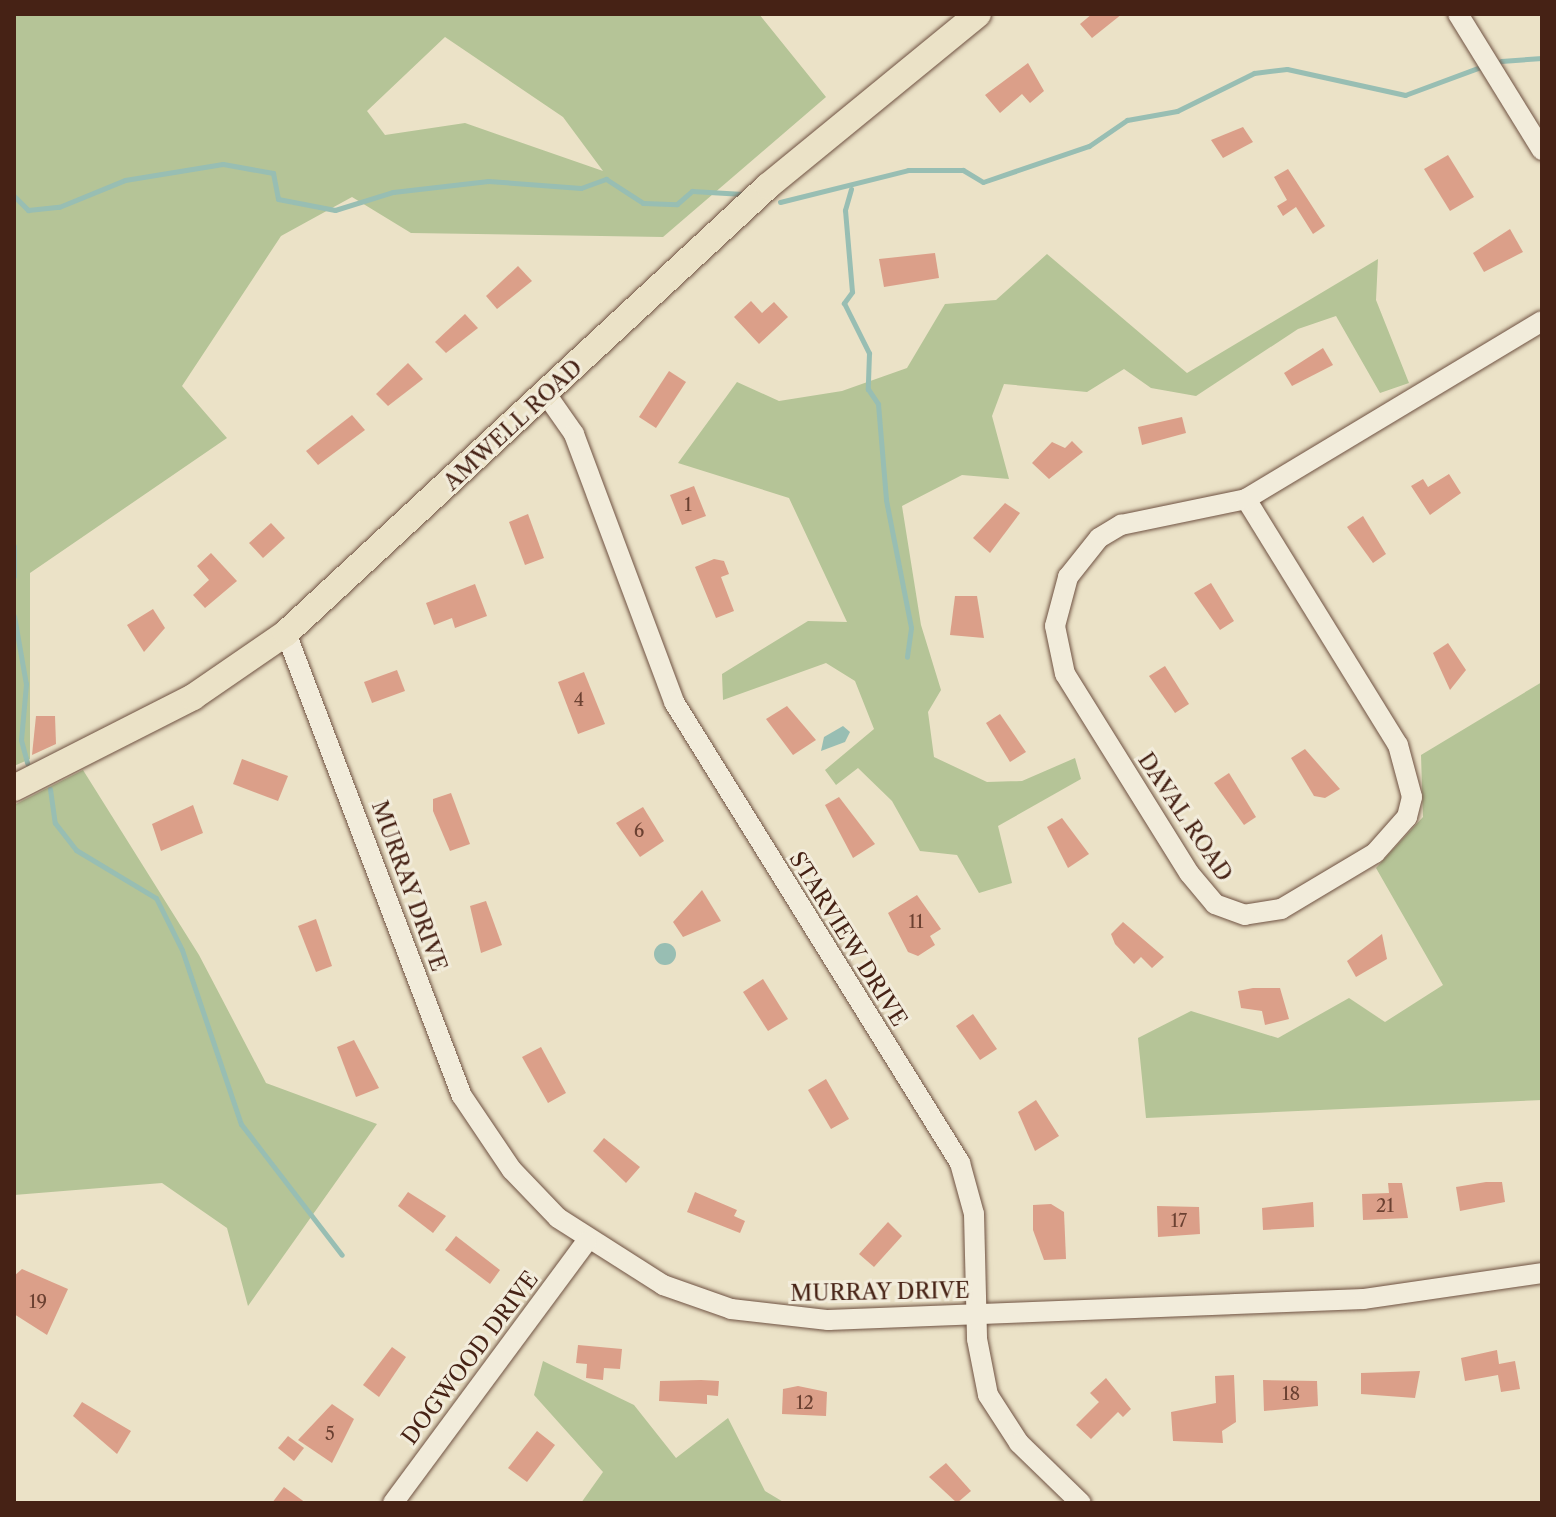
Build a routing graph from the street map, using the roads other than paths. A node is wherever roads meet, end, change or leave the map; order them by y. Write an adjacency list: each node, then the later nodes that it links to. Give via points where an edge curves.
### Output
1 (978, 14): 5 (main road, AMWELL ROAD, via 768,186)
2 (1458, 14): 3 (street)
3 (1542, 150)
4 (1542, 321): 6 (street, DAVAL ROAD)
5 (546, 394): 7 (main road, AMWELL ROAD); 11 (street, STARVIEW DRIVE, via 574,434 674,702 960,1163 974,1214)
6 (1246, 499): 6 (street, DAVAL ROAD, via 1398,745 1412,797 1407,817 1375,853 1265,915 1215,904 1189,873 1065,674 1055,626 1068,577 1099,538 1141,517)
7 (286, 633): 8 (main road, AMWELL ROAD, via 193,697); 9 (street, MURRAY DRIVE, via 462,1096 512,1170)
8 (14, 788)
9 (586, 1242): 11 (street, MURRAY DRIVE, via 663,1285 731,1309 828,1320); 12 (street, DOGWOOD DRIVE)
10 (1542, 1273): 11 (street, MURRAY DRIVE, via 1364,1299)
11 (977, 1315): 13 (street, STARVIEW DRIVE, via 980,1371 996,1411)
12 (393, 1503)
13 (1081, 1503)

